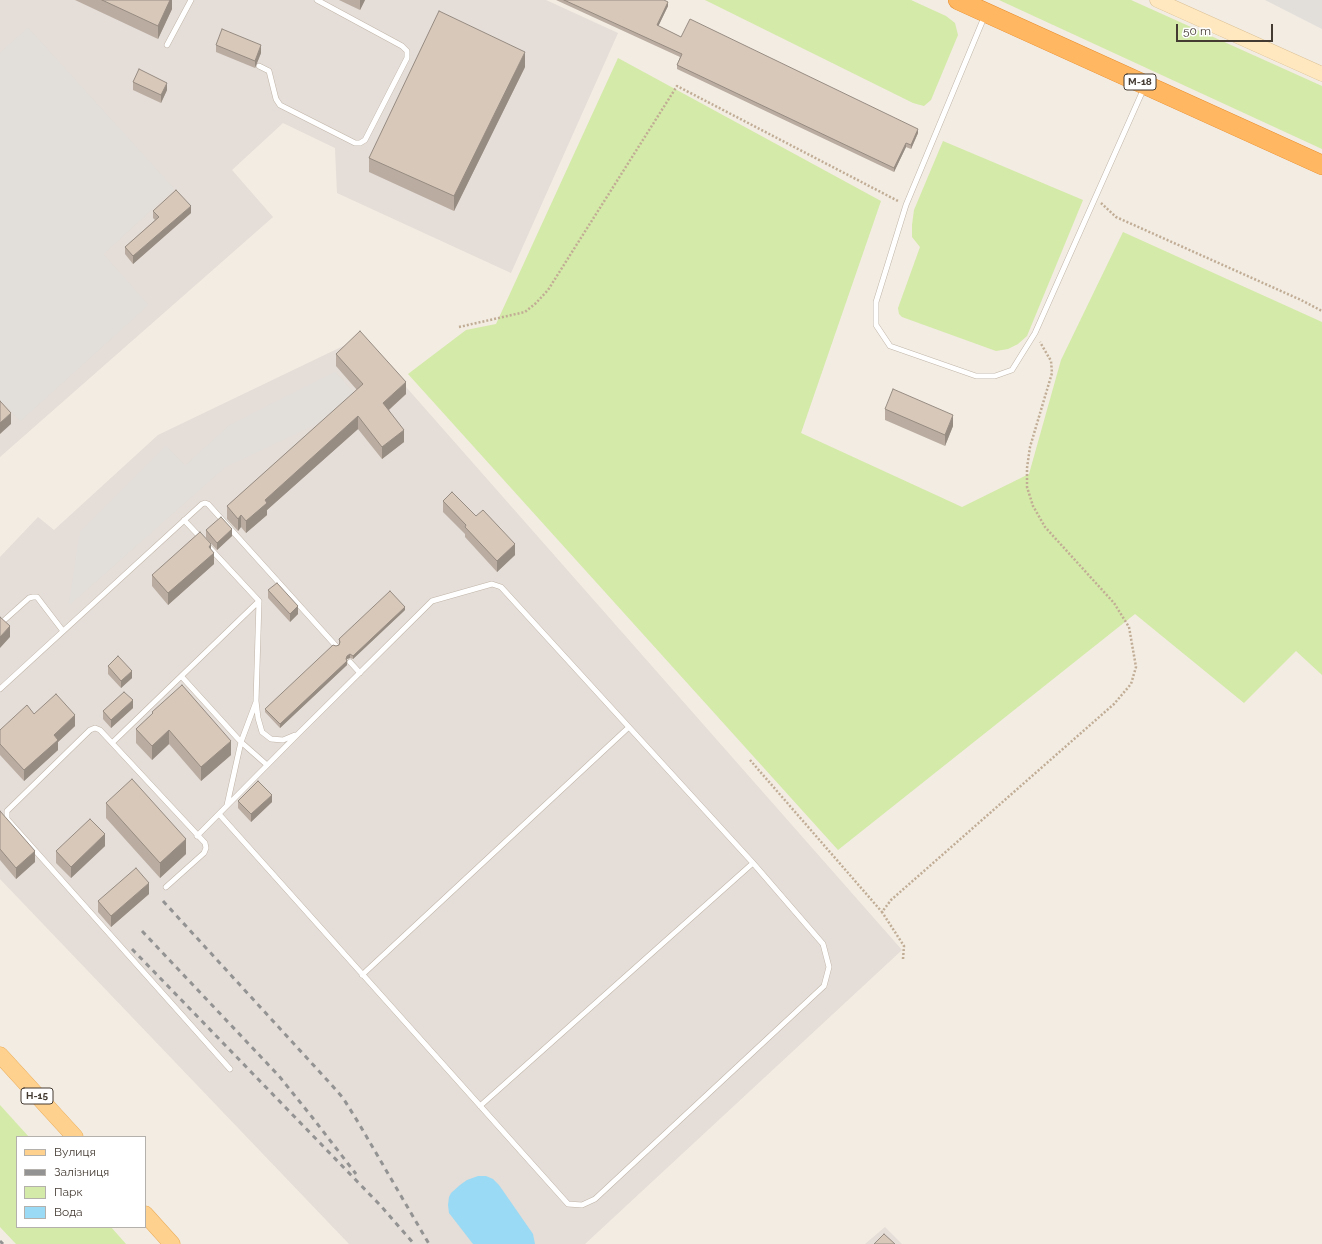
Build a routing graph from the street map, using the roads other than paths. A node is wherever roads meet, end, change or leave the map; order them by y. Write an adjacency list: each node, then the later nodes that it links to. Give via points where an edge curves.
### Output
1 (190, 0): 6 (lane)
2 (317, 0): 7 (lane, via 407,51 407,58 365,140 355,143 280,105 269,71)
3 (958, 0): 5 (highway, М-18)
4 (1157, 0): 8 (street)
5 (986, 13): 9 (highway, М-18); 9 (lane, via 906,205 876,302 876,325 890,346 976,376 995,376 1012,370 1035,332)
6 (167, 45)
7 (259, 66)
8 (1322, 74)
9 (1146, 85): 10 (highway, М-18)
10 (1322, 165)
11 (184, 520): 12 (lane); 14 (lane); 15 (lane, via 202,504 208,504)
12 (259, 601): 18 (lane); 20 (lane)
13 (0, 624): 14 (lane, via 33,596 37,597)
14 (63, 631): 19 (lane)
15 (336, 646)
16 (350, 662): 17 (lane)
17 (360, 673): 21 (lane, via 432,601 492,584 501,587); 22 (lane)
18 (182, 677): 23 (lane); 24 (lane)
19 (0, 689)
20 (256, 701): 22 (lane, via 262,732 271,739 283,740); 23 (lane)
21 (629, 727): 29 (lane); 31 (lane)
22 (298, 734): 25 (lane)
23 (241, 742): 25 (lane); 26 (lane)
24 (112, 743): 28 (lane); 33 (lane, via 100,730 90,730 7,811 8,819)
25 (267, 765): 26 (lane)
26 (227, 806): 27 (lane)
27 (218, 814): 28 (lane); 31 (lane)
28 (197, 836): 30 (lane, via 205,843 204,853)
29 (753, 862): 34 (lane); 34 (lane, via 824,944 829,967 824,986 595,1199 582,1205 568,1204)
30 (166, 887)
31 (362, 975): 34 (lane)
32 (0, 1055): 35 (main road, Н-15)
33 (230, 1069)
34 (480, 1106)
35 (74, 1136)
36 (146, 1215): 37 (main road)
37 (172, 1244)

